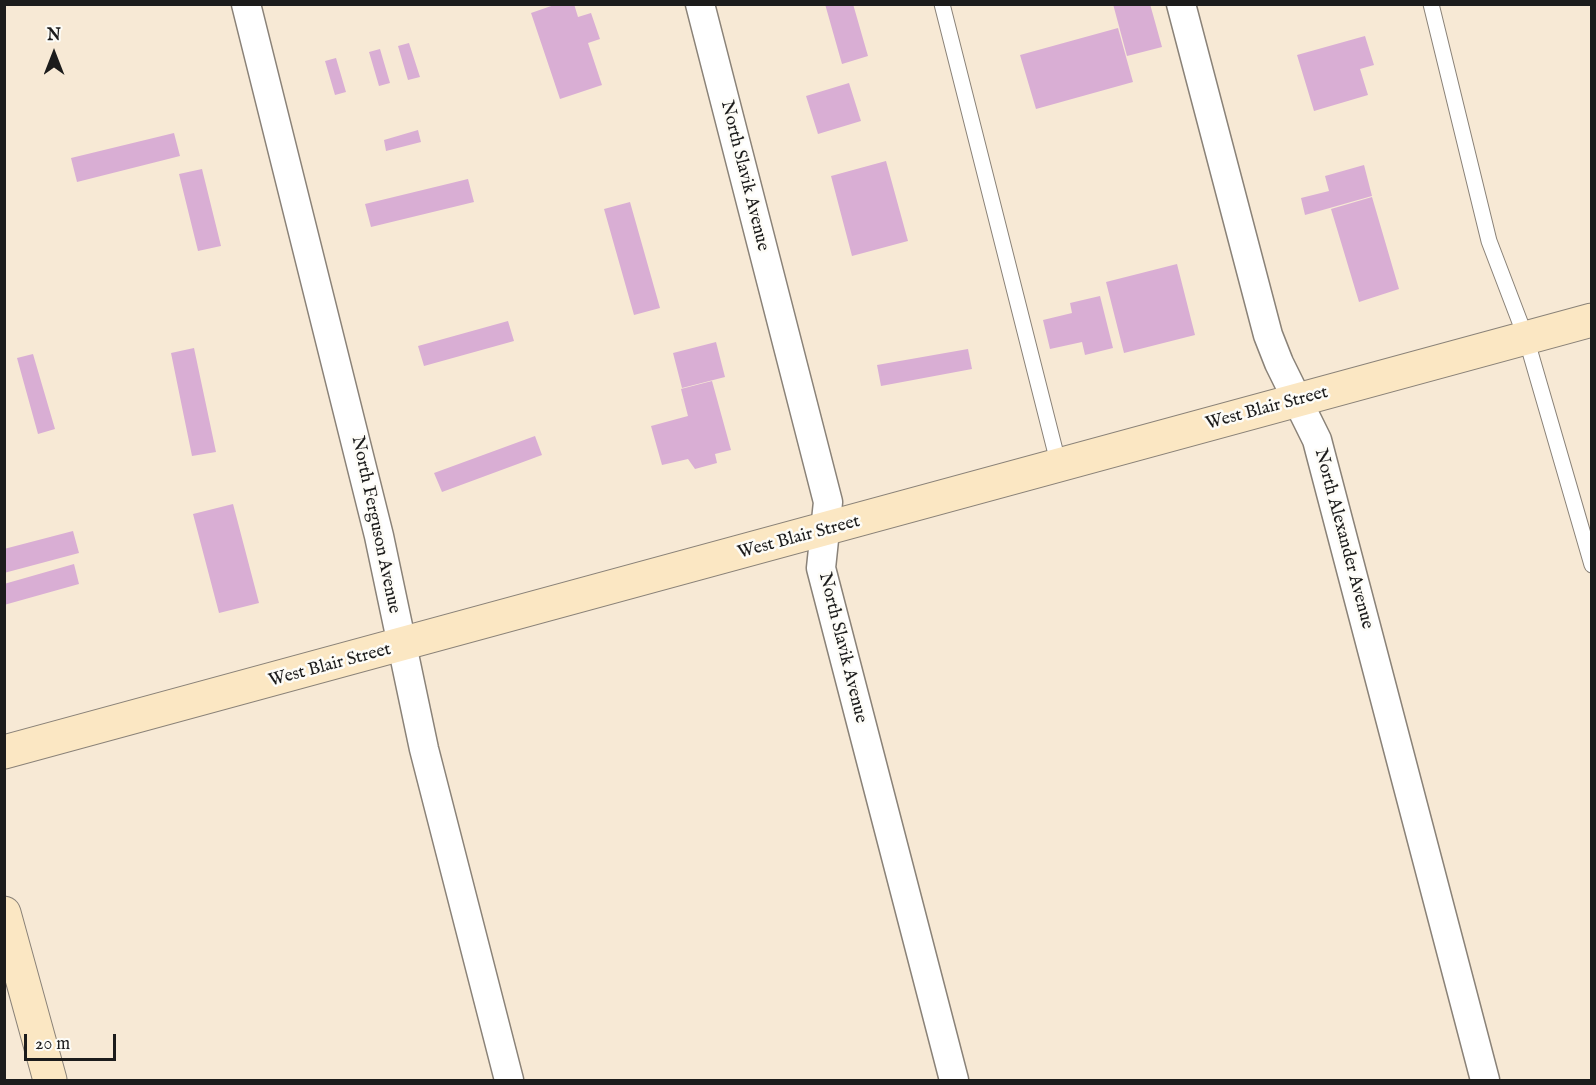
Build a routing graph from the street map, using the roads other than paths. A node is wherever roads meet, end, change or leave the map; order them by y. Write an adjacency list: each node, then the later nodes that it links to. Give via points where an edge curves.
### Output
1 (246, 4): 12 (street, North Ferguson Avenue, via 354,428)
2 (700, 4): 10 (street, North Slavik Avenue, via 828,502)
3 (942, 4): 9 (lane)
4 (1181, 4): 8 (street, North Alexander Avenue, via 1259,305)
5 (1431, 4): 7 (lane, via 1489,241)
6 (1592, 320): 7 (street, West Blair Street)
7 (1526, 338): 8 (street, West Blair Street); 11 (lane)
8 (1297, 401): 9 (street, West Blair Street); 18 (street, North Alexander Avenue, via 1317,440)
9 (1059, 466): 10 (street, West Blair Street)
10 (824, 531): 12 (street, West Blair Street); 17 (street, North Slavik Avenue, via 821,568)
11 (1592, 565)
12 (401, 646): 13 (street, West Blair Street); 16 (street, North Ferguson Avenue, via 423,749)
13 (4, 752)
14 (4, 912): 15 (street)
15 (50, 1080)
16 (509, 1080)
17 (954, 1080)
18 (1485, 1080)

